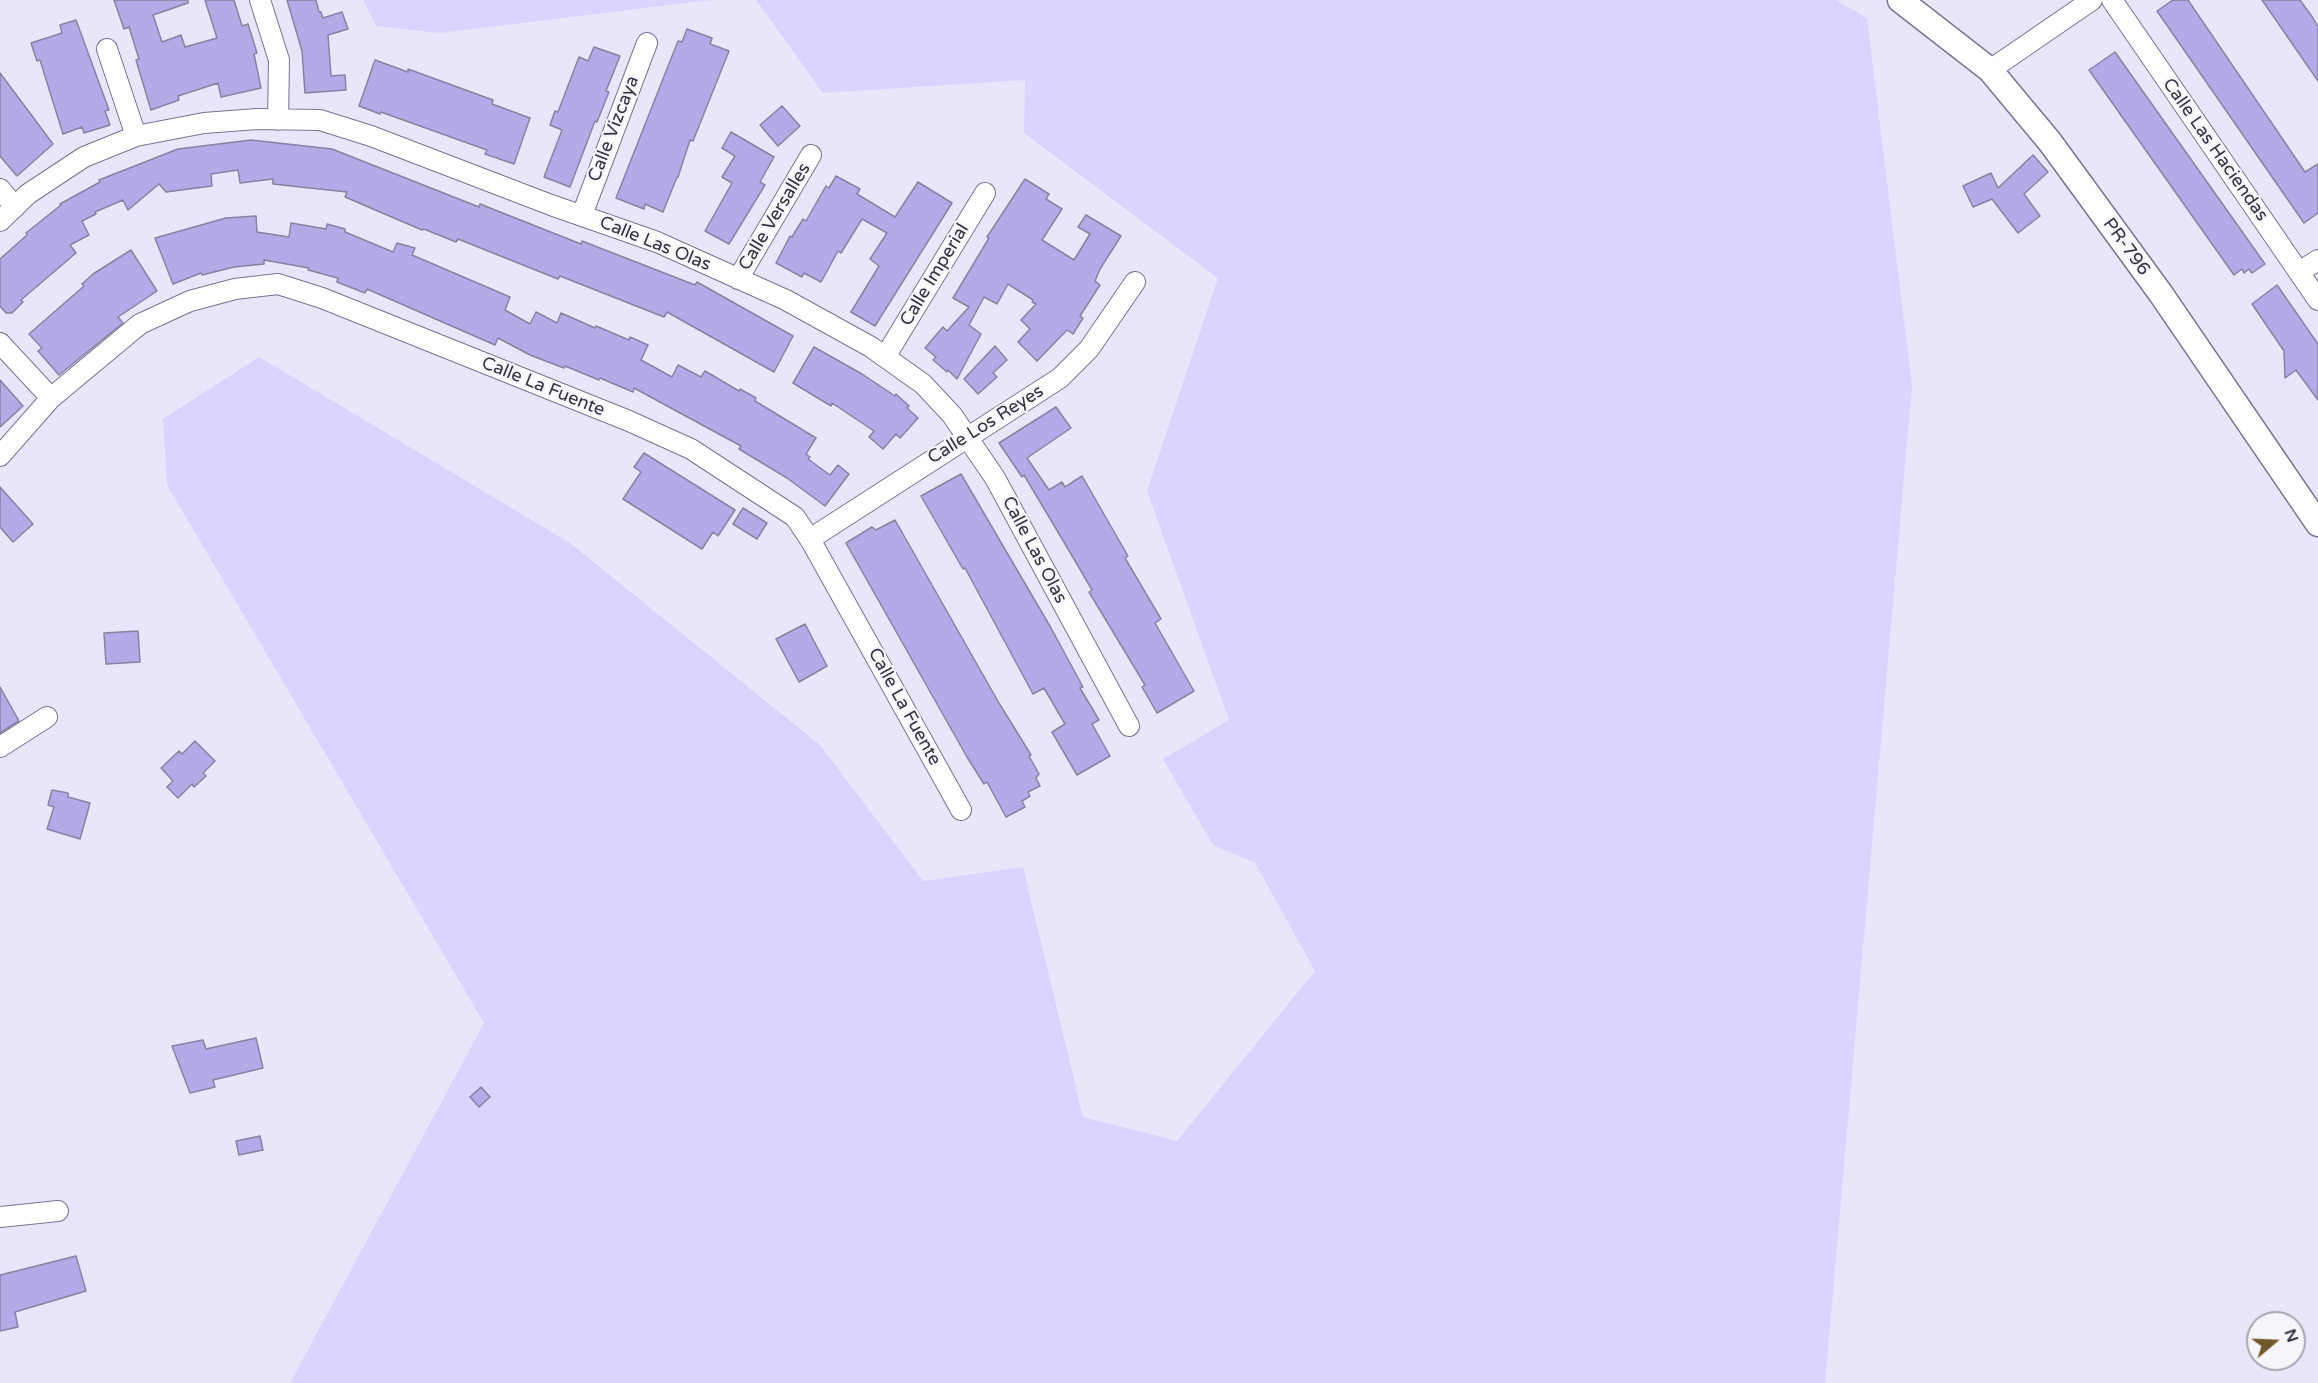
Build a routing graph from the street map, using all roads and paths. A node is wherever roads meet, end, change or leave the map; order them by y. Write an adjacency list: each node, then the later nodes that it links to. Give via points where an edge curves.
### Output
1 (260, 0): 8 (street, via 279,60)
2 (1900, 0): 7 (street, PR-796 / PR-796)
3 (2092, 0): 7 (street)
4 (2112, 0): 17 (street, Calle Las Haciendas)
5 (647, 43): 14 (street, Calle Vizcaya)
6 (107, 49): 9 (street)
7 (1990, 70): 26 (street, PR-796 / PR-796, via 2050,142 2161,294)
8 (278, 120): 9 (street, Calle Las Olas, via 204,123); 14 (street, Calle Las Olas, via 320,120)
9 (136, 136): 13 (street, Calle Las Olas, via 84,157)
10 (811, 155): 18 (street, Calle Versalles)
11 (0, 189): 13 (street)
12 (985, 193): 22 (street, Calle Imperial)
13 (15, 207): 15 (street, Calle Las Olas)
14 (582, 215): 18 (street, Calle Las Olas, via 657,242)
15 (0, 221)
16 (2318, 260): 17 (street)
17 (2299, 272): 20 (street, Calle Las Haciendas)
18 (738, 279): 22 (street, Calle Las Olas, via 786,300)
19 (1135, 282): 24 (street, Calle Los Reyes, via 1089,349 1060,378)
20 (2318, 300)
21 (0, 343): 23 (street)
22 (885, 357): 24 (street, Calle Las Olas, via 923,384)
23 (51, 398): 25 (street, Calle La Fuente); 27 (street, Calle La Fuente, via 140,324 190,301 235,289 278,284 530,381 691,449 795,517)
24 (967, 437): 27 (street, Calle Los Reyes); 29 (street, Calle Las Olas, via 995,478)
25 (0, 456)
26 (2318, 524)
27 (810, 539): 31 (street, Calle La Fuente)
28 (46, 717): 30 (street)
29 (1129, 726)
30 (0, 747)
31 (961, 810)
32 (58, 1211): 33 (street)
33 (0, 1217)

